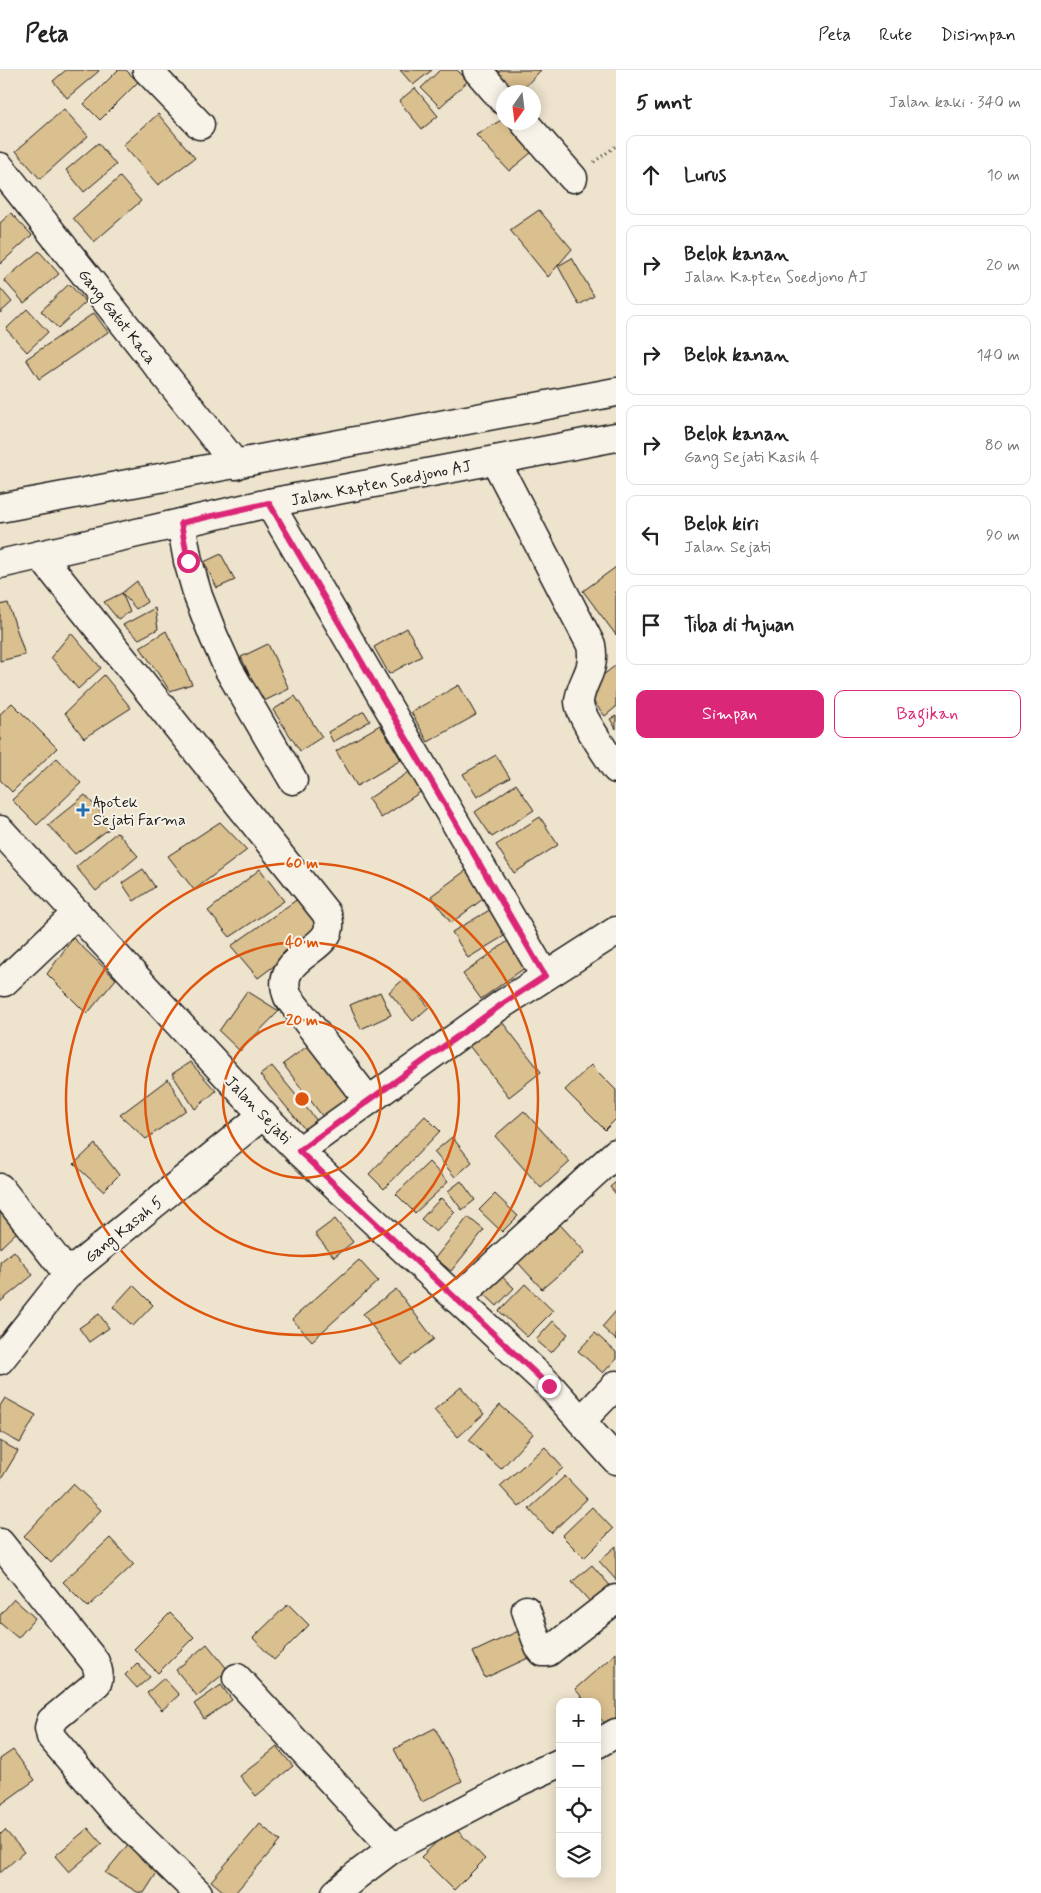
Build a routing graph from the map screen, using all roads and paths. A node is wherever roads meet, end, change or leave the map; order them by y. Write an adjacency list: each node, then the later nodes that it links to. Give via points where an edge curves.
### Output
1 (147, 70): 4 (street)
2 (477, 70): 3 (street)
3 (496, 91)
4 (200, 124)
5 (531, 130): 7 (street)
6 (0, 167): 11 (street, Gang Gatot Kaca)
7 (573, 178)
8 (616, 392): 11 (street)
9 (616, 436): 10 (street, Jalan Kapten Soedjono AJ)
10 (495, 460): 12 (street, Jalan Kapten Soedjono AJ); 17 (street, via 591,645 593,661 579,707)
11 (236, 464): 13 (street)
12 (269, 503): 14 (street, Jalan Kapten Soedjono AJ); 22 (street)
13 (0, 508)
14 (181, 523): 15 (street, Jalan Kapten Soedjono AJ); 18 (street, via 198,596 218,645 229,670)
15 (40, 555): 16 (street, Jalan Kapten Soedjono AJ); 24 (street, via 326,913 330,922 328,933 291,966 286,974 285,990)
16 (0, 564)
17 (616, 769)
18 (293, 780)
19 (0, 830): 20 (street, Jalan Sejati)
20 (76, 913): 23 (street); 25 (street, Jalan Sejati)
21 (616, 931): 22 (street)
22 (545, 976): 24 (street)
23 (4, 982)
24 (368, 1100): 26 (street)
25 (263, 1114): 26 (street, Jalan Sejati); 29 (street, Gang Kasah 5)
26 (299, 1151): 30 (street, Jalan Sejati)
27 (616, 1153): 30 (street)
28 (0, 1188): 29 (street)
29 (68, 1274): 31 (street, Gang Kasah 5)
30 (457, 1299): 33 (street, Jalan Sejati, via 549,1386)
31 (0, 1360)
32 (616, 1386): 33 (street)
33 (581, 1421): 34 (street, Jalan Sejati)
34 (616, 1460)
35 (0, 1543): 43 (street, via 98,1668 97,1683 51,1721 51,1737 116,1813)
36 (616, 1599): 37 (street, via 548,1652 539,1647)
37 (526, 1610)
38 (238, 1678): 42 (street)
39 (616, 1733): 40 (street)
40 (599, 1743)
41 (556, 1765): 42 (street, via 520,1780)
42 (394, 1848): 44 (street)
43 (198, 1893)
44 (336, 1893)

